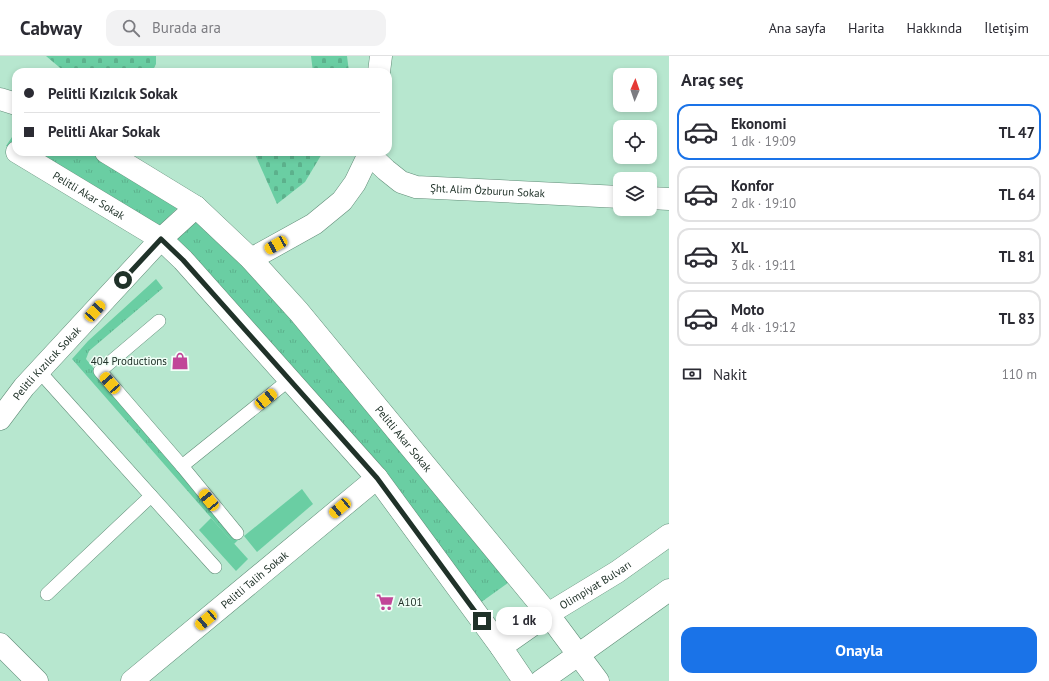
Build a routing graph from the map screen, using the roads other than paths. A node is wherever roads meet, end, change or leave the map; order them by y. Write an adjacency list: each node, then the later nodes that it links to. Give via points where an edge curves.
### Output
1 (381, 56): 2 (main road)
2 (380, 68)
3 (0, 99): 4 (main road)
4 (12, 103)
5 (0, 143): 6 (main road, Pelitli Akar Sokak)
6 (12, 149)
7 (24, 156): 15 (main road, Pelitli Akar Sokak)
8 (113, 156): 14 (main road, Pelitli Akar Sokak)
9 (368, 156): 16 (main road, via 355,183 342,201 314,224)
10 (372, 156): 11 (main road, Şht. Alim Özburun Sokak, via 401,182 416,187)
11 (613, 197)
12 (657, 198): 13 (main road)
13 (669, 199)
14 (196, 207): 15 (main road); 16 (main road, Pelitli Akar Sokak)
15 (161, 239): 18 (main road, Pelitli Kızılcık Sokak); 19 (main road, Pelitli Akar Sokak, via 183,260)
16 (251, 259): 29 (main road, Pelitli Akar Sokak, via 299,312)
17 (159, 321): 21 (lane, via 100,371)
18 (39, 371): 20 (main road, Pelitli Kızılcık Sokak); 23 (lane)
19 (289, 380): 21 (lane); 22 (main road, Pelitli Akar Sokak)
20 (0, 419)
21 (182, 466): 24 (lane)
22 (377, 478): 31 (main road, Pelitli Akar Sokak); 34 (main road, Pelitli Talih Sokak)
23 (151, 496): 26 (lane); 28 (lane)
24 (237, 533)
25 (669, 535): 29 (main road, Olimpiyat Bulvarı, via 617,572)
26 (215, 567)
27 (669, 590): 32 (main road)
28 (47, 594)
29 (548, 614): 31 (main road, Olimpiyat Bulvarı); 32 (main road, Pelitli Akar Sokak)
30 (0, 644): 33 (main road)
31 (501, 647): 35 (main road, Pelitli Akar Sokak)
32 (578, 655): 36 (main road); 37 (main road, Pelitli Akar Sokak)
33 (37, 681)
34 (132, 681)
35 (524, 681)
36 (541, 681)
37 (598, 681)

